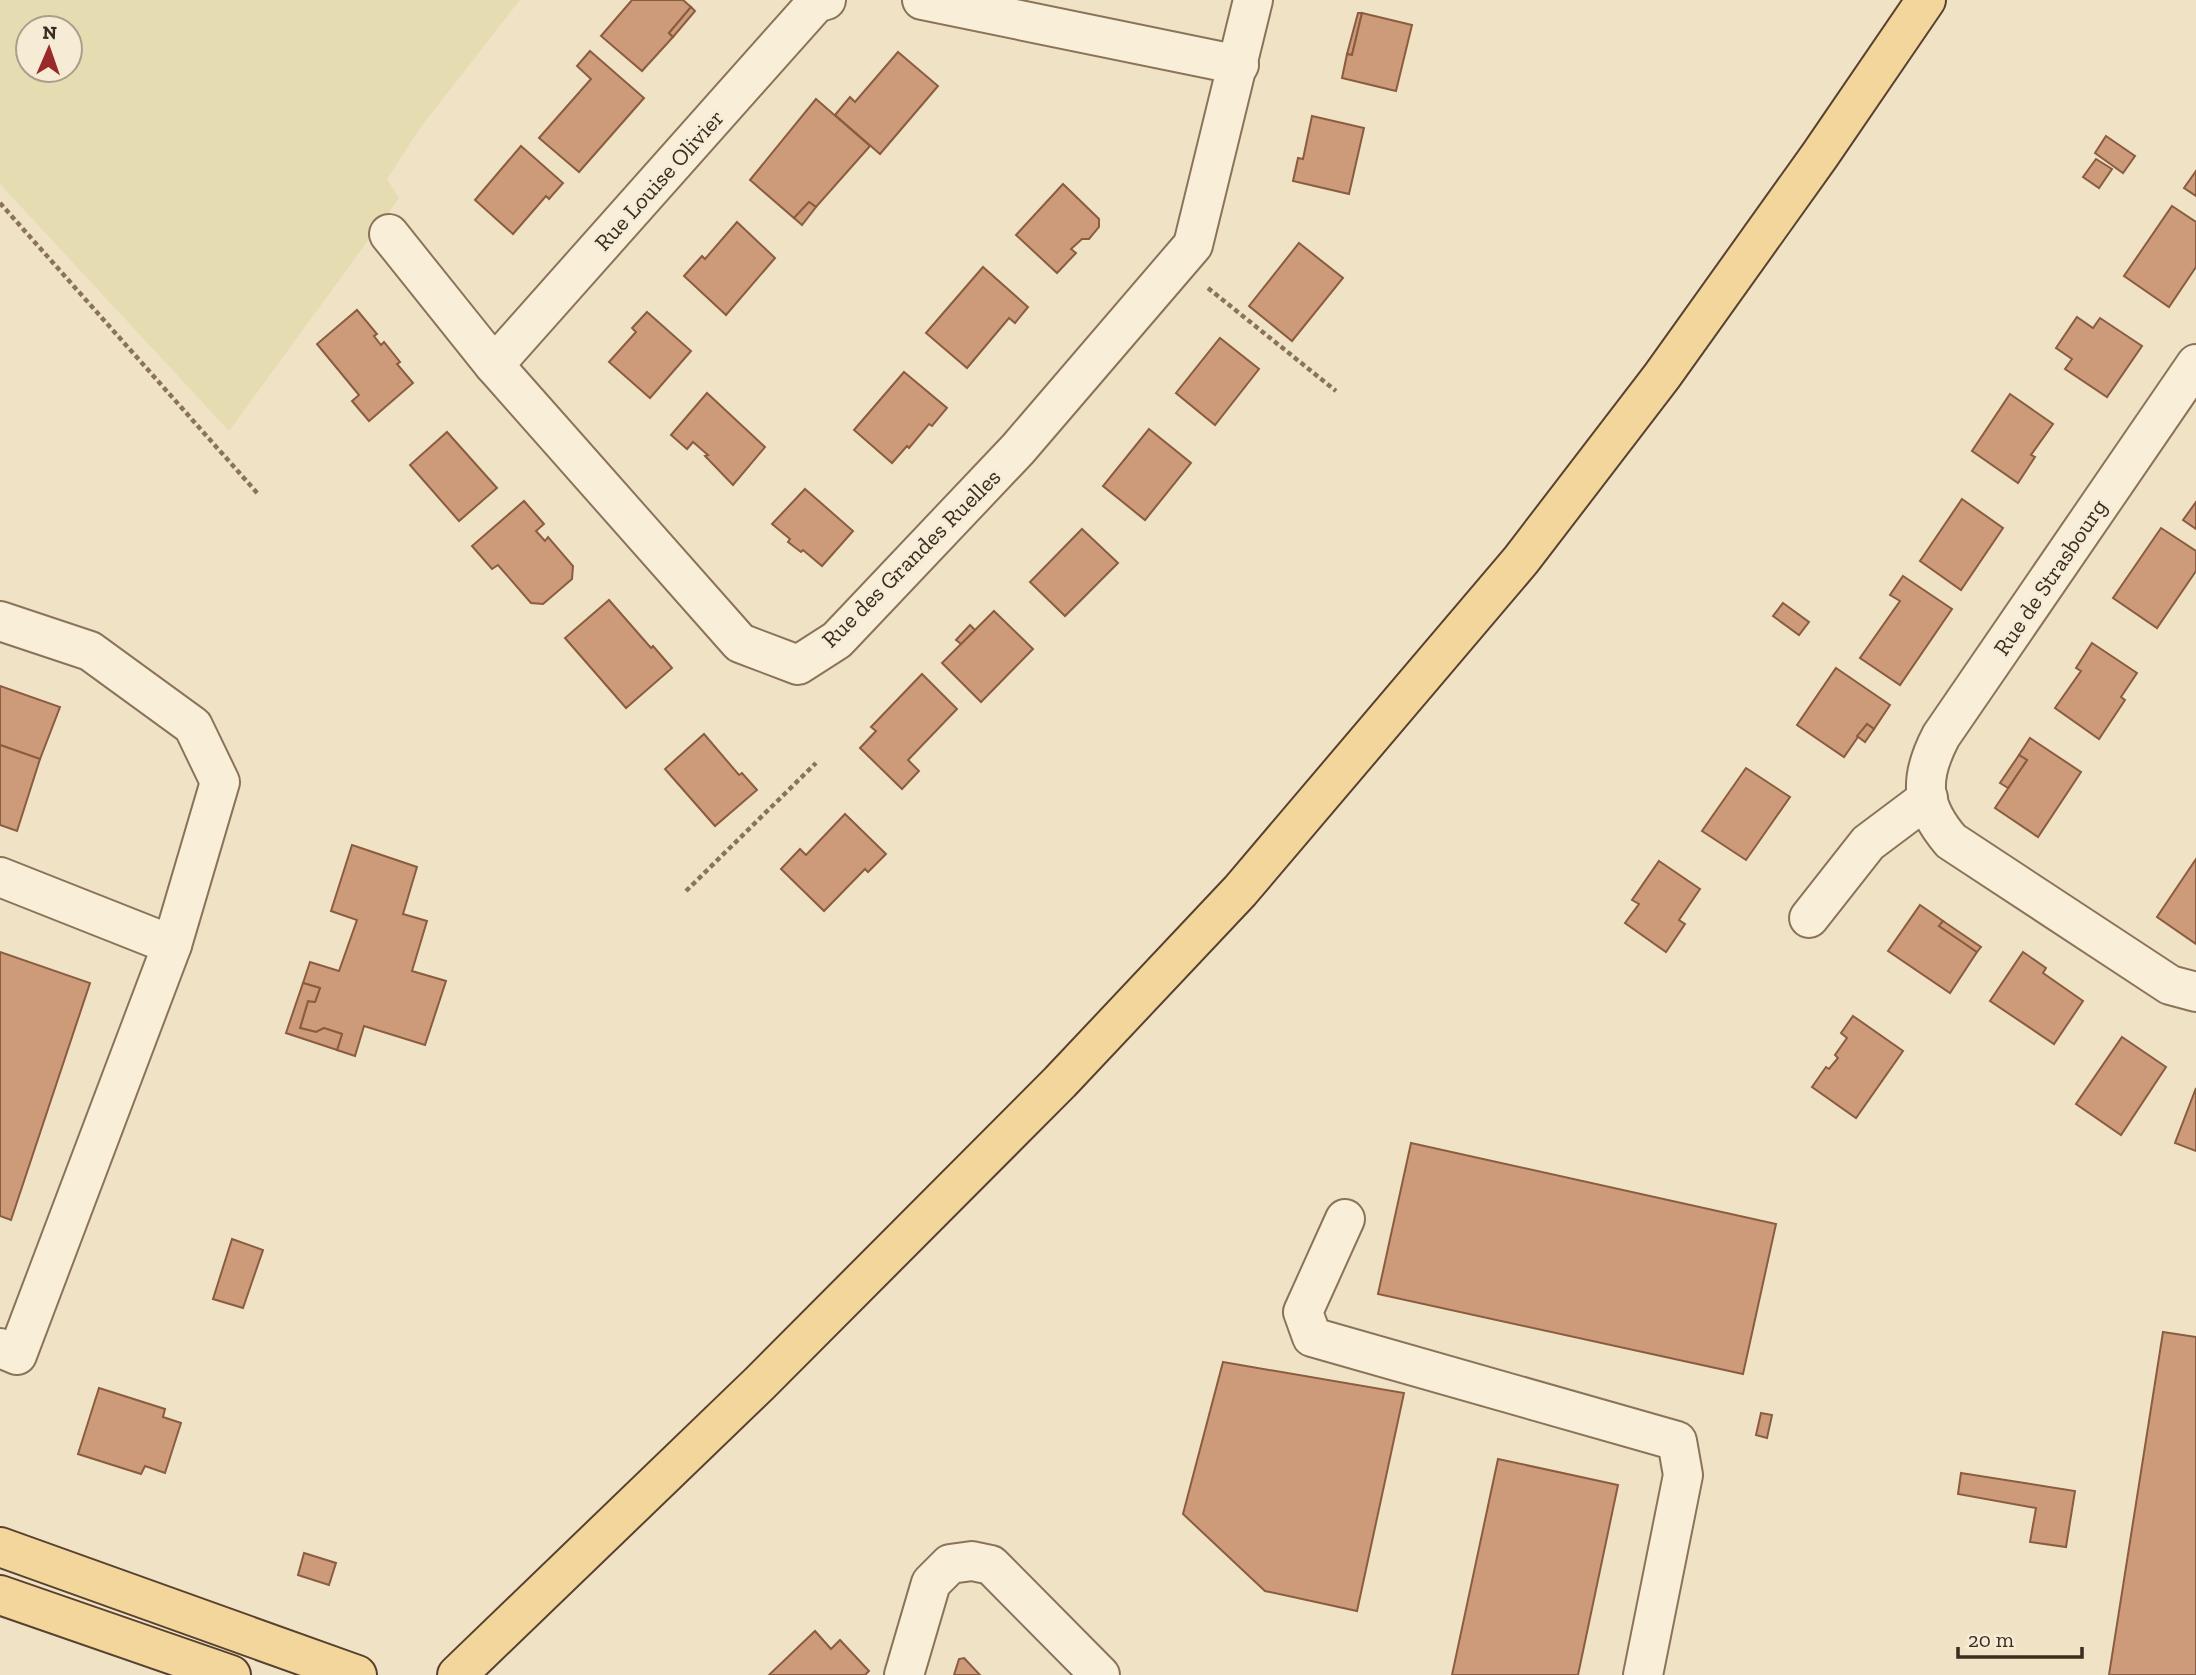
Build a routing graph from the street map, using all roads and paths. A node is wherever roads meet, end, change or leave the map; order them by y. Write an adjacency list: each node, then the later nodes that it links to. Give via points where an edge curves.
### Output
1 (827, 0): 10 (street, Rue Louise Olivier, via 816,3)
2 (922, 0): 5 (street)
3 (1253, 0): 5 (street, Rue des Grandes Ruelles)
4 (1926, 0): 27 (main road, via 1662,376 1521,560 1240,891 1060,1082 799,1345)
5 (1239, 65): 8 (street, Rue des Grandes Ruelles, via 1194,245)
6 (0, 203): 12 (path)
7 (389, 234): 10 (street, Rue des Grandes Ruelles)
8 (1178, 263): 10 (street, Rue des Grandes Ruelles, via 989,480 837,640 799,665 740,643); 11 (path)
9 (2196, 364): 15 (street, Rue de Strasbourg, via 1941,736 1926,773)
10 (494, 365)
11 (1336, 391)
12 (259, 495)
13 (0, 621): 19 (street, via 90,651 193,726 220,782)
14 (816, 763): 17 (path)
15 (1928, 798): 18 (street, via 1868,843); 20 (street, Rue de Strasbourg, via 1932,818 1951,841 2170,985)
16 (0, 877): 19 (street)
17 (686, 891)
18 (1809, 918)
19 (172, 945): 22 (street, via 17,1354)
20 (2196, 992)
21 (1345, 1219): 30 (street, via 1303,1311 1312,1337 1676,1441 1683,1475)
22 (0, 1349)
23 (0, 1547): 25 (main road)
24 (0, 1595): 26 (main road)
25 (343, 1670)
26 (231, 1675)
27 (457, 1675)
28 (904, 1675): 29 (street, via 930,1583 950,1564 972,1561 991,1565)
29 (1100, 1675)
30 (1643, 1675)

